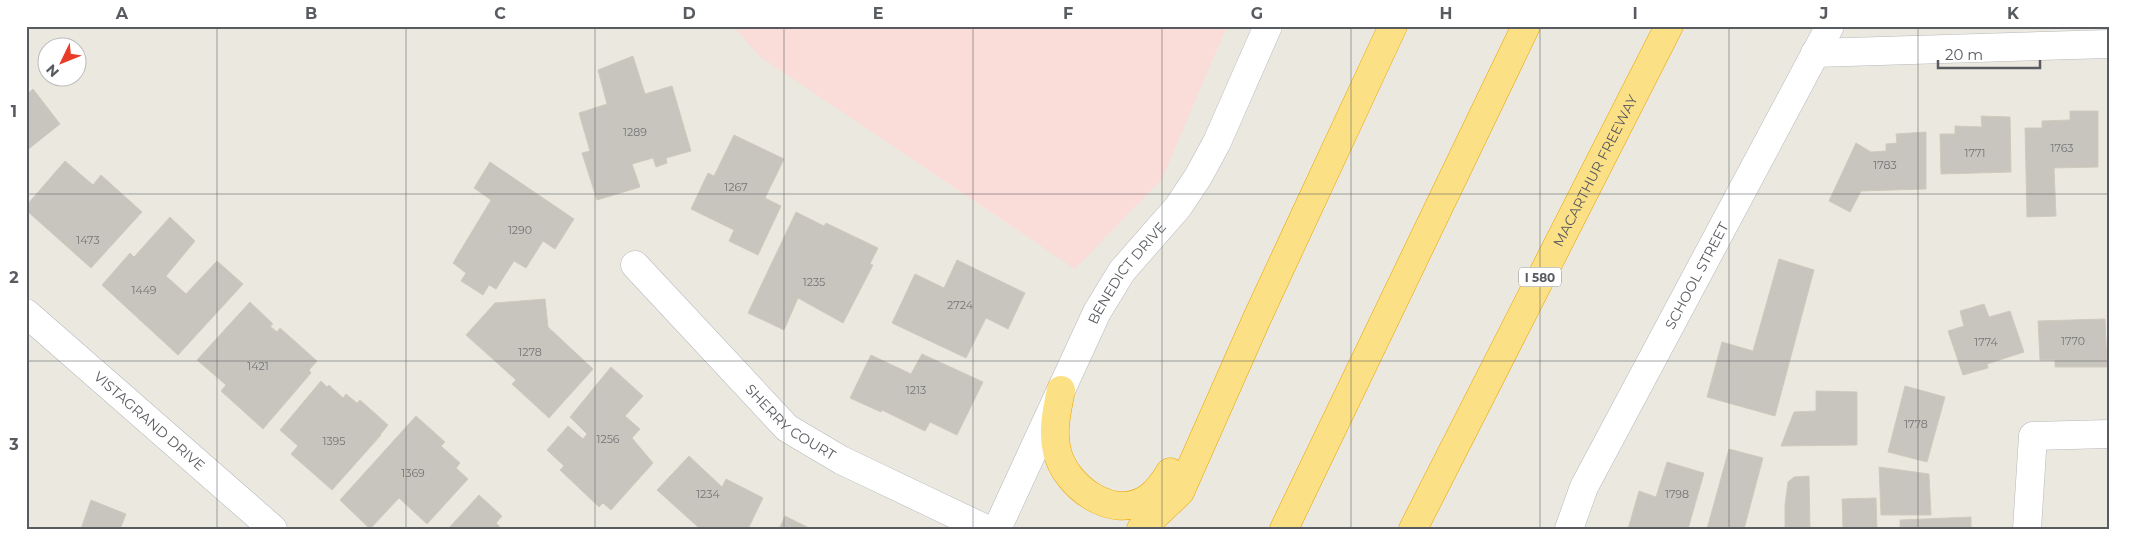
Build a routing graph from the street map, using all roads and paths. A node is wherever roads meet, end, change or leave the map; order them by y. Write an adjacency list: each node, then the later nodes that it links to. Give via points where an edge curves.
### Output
1 (1268, 26): 11 (street, BENEDICT DRIVE, via 1217,142 1198,177 1178,207 1110,289)
2 (1393, 26): 10 (highway)
3 (1526, 26): 17 (highway)
4 (1669, 26): 18 (highway, MACARTHUR FREEWAY / I 580)
5 (1830, 26): 7 (street, SCHOOL STREET)
6 (2109, 44): 7 (street)
7 (1816, 53): 19 (street, SCHOOL STREET, via 1584,487)
8 (635, 264): 14 (street, SHERRY COURT, via 787,428 841,460)
9 (26, 313): 13 (street, VISTAGRAND DRIVE)
10 (1258, 316): 11 (highway, via 1163,484 1147,499 1122,506 1101,502 1074,484 1057,452 1055,428); 16 (highway, via 1180,492)
11 (1061, 390): 15 (street, BENEDICT DRIVE)
12 (2109, 434): 20 (street, via 2033,436)
13 (273, 529)
14 (986, 529)
15 (997, 529)
16 (1141, 529)
17 (1284, 529)
18 (1413, 529)
19 (1570, 529)
20 (2027, 529)

